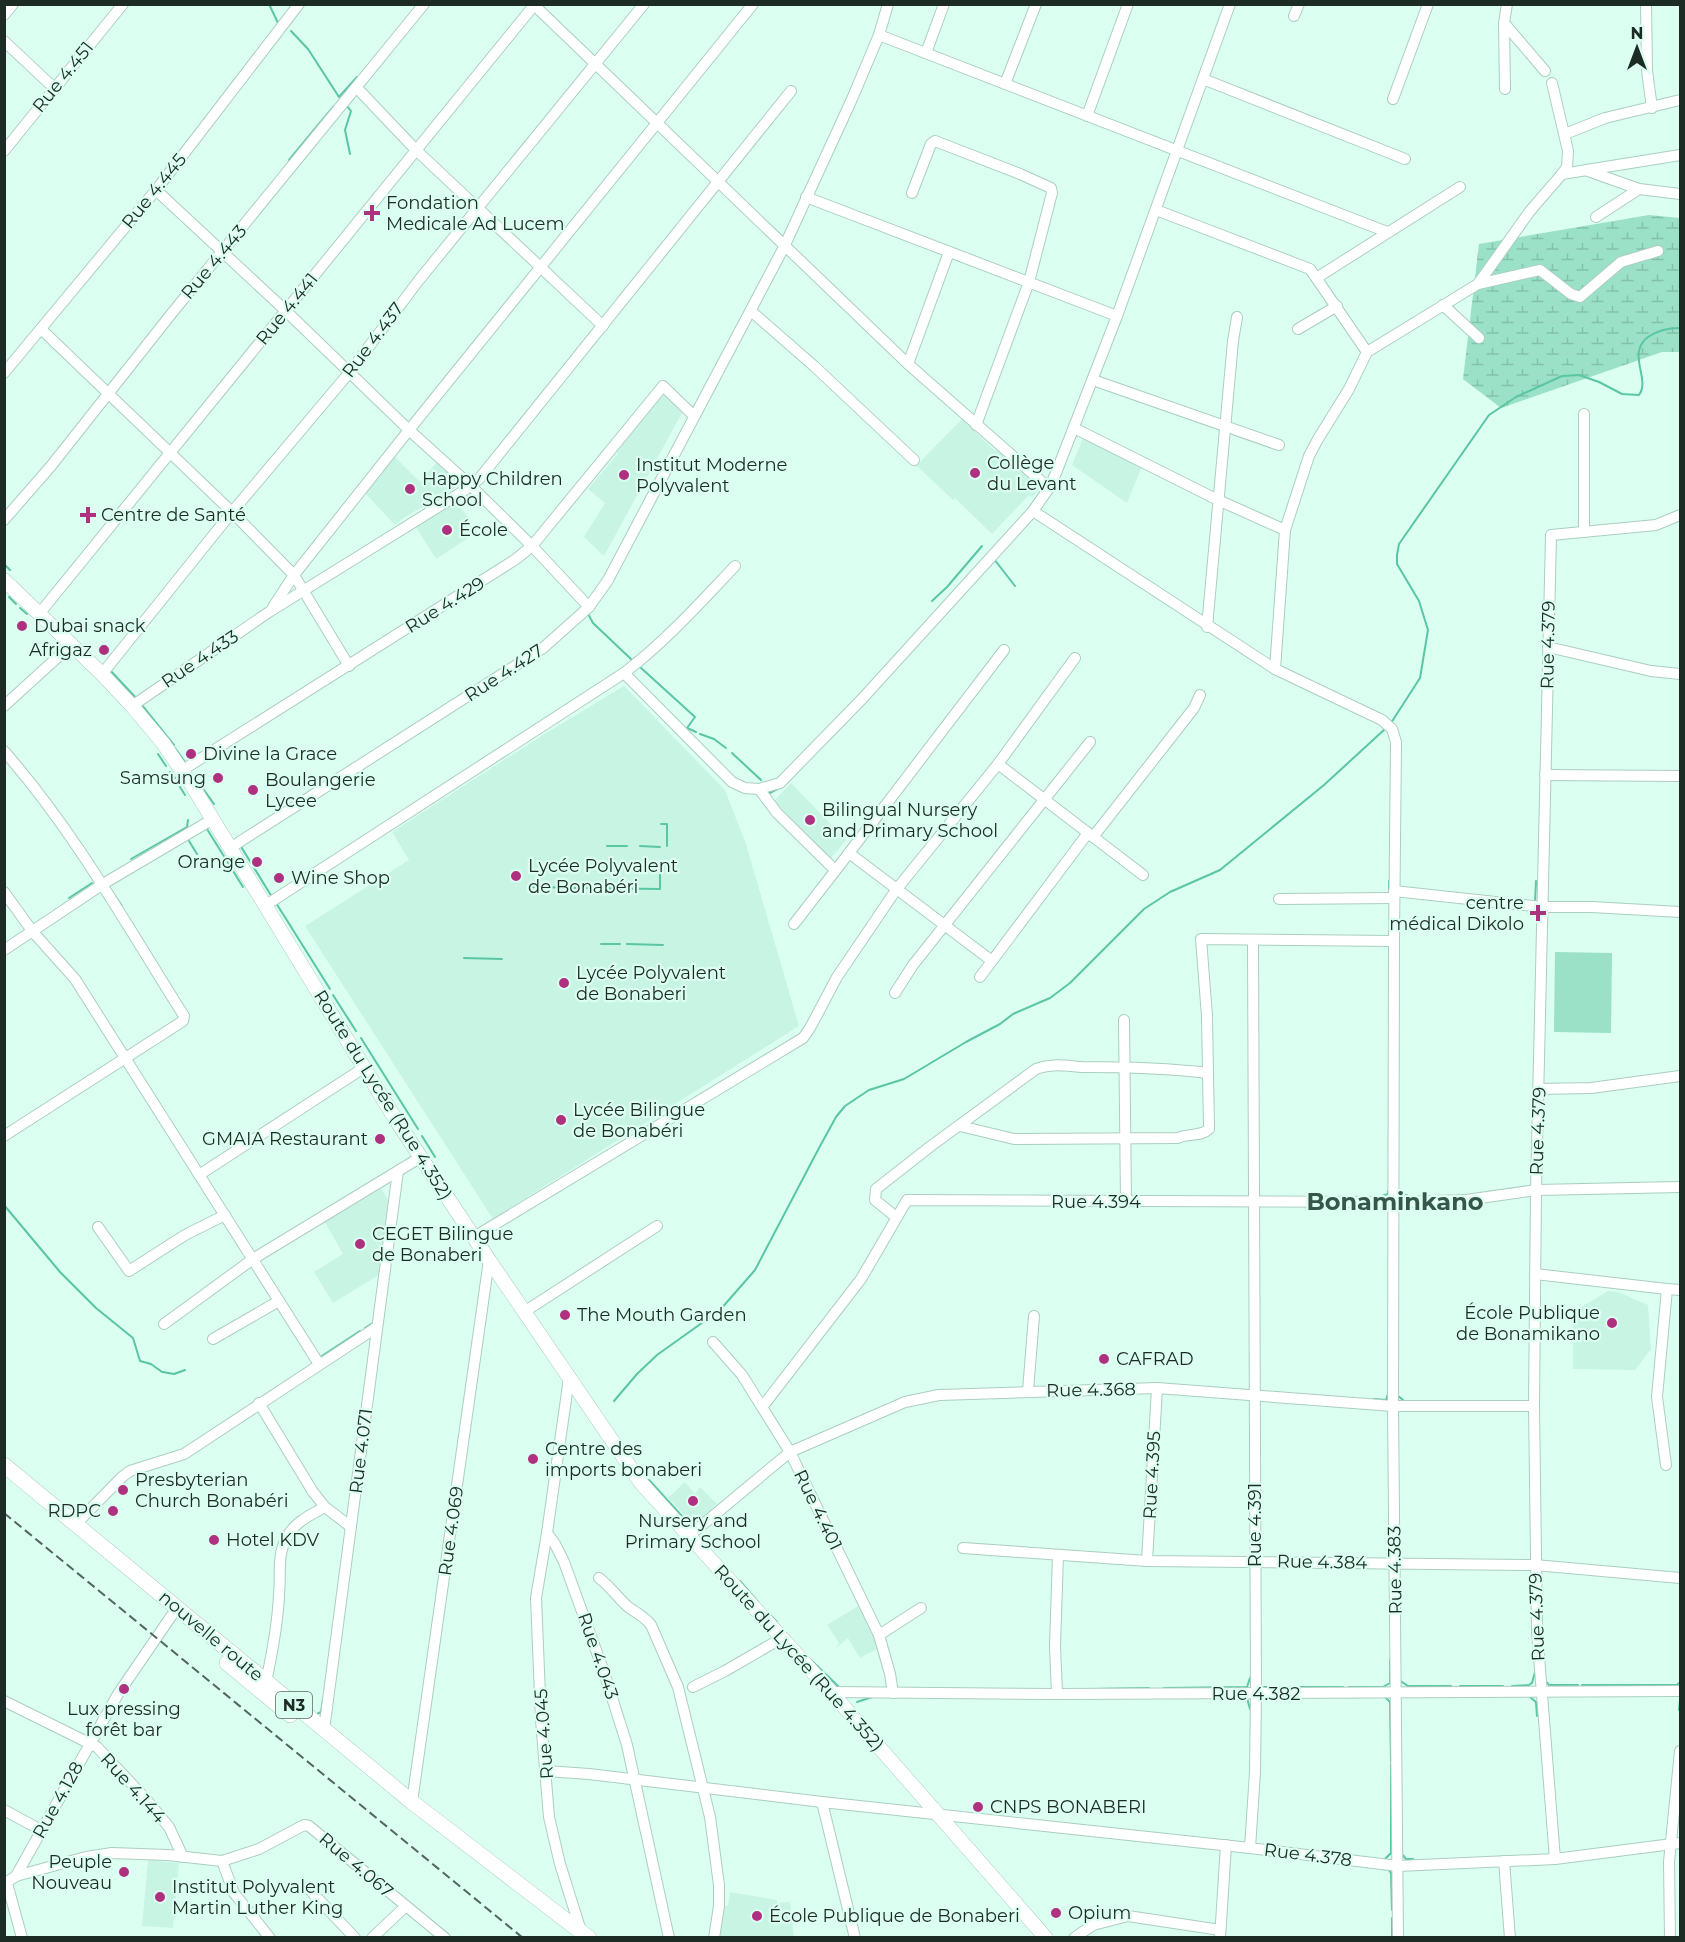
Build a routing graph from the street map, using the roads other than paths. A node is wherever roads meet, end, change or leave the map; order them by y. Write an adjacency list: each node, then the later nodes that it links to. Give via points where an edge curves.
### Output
1 (13, 4): 17 (street)
2 (123, 4): 28 (street, Rue 4.451)
3 (299, 4): 48 (street, Rue 4.445)
4 (424, 4): 29 (street, Rue 4.443)
5 (644, 4): 23 (street, Rue 4.437)
6 (753, 4): 36 (street)
7 (888, 4): 20 (street, Rue 4.427)
8 (944, 4): 22 (street)
9 (1036, 4): 27 (street)
10 (1128, 4): 35 (street)
11 (1230, 4): 25 (street)
12 (1299, 4): 18 (street)
13 (1428, 4): 32 (street)
14 (1507, 4): 19 (street)
15 (1646, 4): 34 (street)
16 (534, 5): 23 (street); 38 (street, Rue 4.441)
17 (4, 15)
18 (1294, 16)
19 (1504, 23): 24 (street); 30 (street)
20 (879, 35): 22 (street); 51 (street, Rue 4.427)
21 (4, 41): 28 (street)
22 (926, 53): 27 (street)
23 (596, 64): 36 (street); 52 (street, Rue 4.437)
24 (1545, 71)
25 (1203, 79): 40 (street); 42 (street)
26 (1552, 83): 37 (street)
27 (1005, 84): 35 (street)
28 (54, 88): 39 (street, Rue 4.451)
29 (357, 88): 38 (street); 58 (street, Rue 4.443)
30 (1506, 89)
31 (791, 91): 45 (street, Rue 4.433)
32 (1393, 99)
33 (1680, 100): 34 (street)
34 (1652, 108): 37 (street, via 1605,118)
35 (1087, 116): 40 (street)
36 (656, 124): 45 (street); 60 (street)
37 (1565, 134): 44 (street, via 1567,167)
38 (416, 150): 52 (street); 66 (street, Rue 4.441)
39 (4, 151)
40 (1177, 151): 53 (street); 55 (street)
41 (1680, 154): 43 (street)
42 (1405, 159)
43 (1588, 171): 44 (street); 47 (street)
44 (1562, 174): 63 (street)
45 (717, 183): 56 (street); 70 (street, Rue 4.433)
46 (1460, 187): 55 (street)
47 (1639, 189): 50 (street); 54 (street)
48 (156, 190): 58 (street); 71 (street, Rue 4.445)
49 (912, 193): 62 (street, via 935,141 1046,184 1052,193)
50 (1680, 194)
51 (807, 197): 56 (street, Rue 4.427); 59 (street)
52 (479, 208): 60 (street); 77 (street, Rue 4.437)
53 (1156, 210): 61 (street, via 1310,268); 68 (street)
54 (1596, 217)
55 (1387, 232): 61 (street)
56 (784, 247): 67 (street, Rue 4.427); 75 (street)
57 (1658, 251): 63 (street, via 1621,262 1580,297 1540,270)
58 (223, 252): 66 (street); 79 (street, Rue 4.443)
59 (949, 252): 62 (street); 75 (street)
60 (540, 267): 70 (street); 85 (street)
61 (1318, 277): 65 (street)
62 (1029, 282): 68 (street); 82 (street)
63 (1478, 284): 64 (street)
64 (1443, 305): 73 (street); 74 (street)
65 (1337, 306): 72 (street); 74 (street)
66 (286, 311): 77 (street); 87 (street, Rue 4.441)
67 (751, 311): 81 (street, Rue 4.427); 88 (street)
68 (1117, 316): 78 (street)
69 (1237, 317): 83 (street)
70 (603, 326): 89 (street, Rue 4.433)
71 (41, 329): 76 (street, Rue 4.445); 79 (street)
72 (1298, 329)
73 (1479, 338)
74 (1367, 352): 96 (street, via 1309,456)
75 (908, 364): 82 (street)
76 (4, 373)
77 (349, 373): 85 (street); 93 (street, Rue 4.437)
78 (1093, 380): 83 (street); 84 (street)
79 (109, 393): 87 (street); 95 (street, Rue 4.443)
80 (1584, 414): 97 (street)
81 (694, 416): 98 (street, Rue 4.429, via 663,387); 103 (street, Rue 4.427, via 608,580)
82 (976, 425): 90 (street)
83 (1225, 426): 86 (street); 91 (street)
84 (1074, 428): 90 (street); 91 (street)
85 (409, 430): 89 (street); 100 (street)
86 (1279, 445)
87 (170, 454): 93 (street); 105 (street, Rue 4.441)
88 (914, 460)
89 (471, 486): 98 (street); 102 (street, Rue 4.433)
90 (1049, 488): 92 (street)
91 (1218, 500): 96 (street); 106 (street)
92 (1033, 511): 106 (street); 125 (street, via 780,783)
93 (232, 512): 100 (street); 114 (street, Rue 4.437)
94 (1680, 515): 97 (street, Rue 4.379, via 1656,525)
95 (4, 520)
96 (1285, 530): 112 (street)
97 (1584, 532): 108 (street, Rue 4.379, via 1551,535)
98 (532, 546): 103 (street); 111 (street, Rue 4.429)
99 (735, 566): 113 (street, via 684,620)
100 (294, 575): 102 (street); 104 (street)
101 (4, 580): 105 (main road, Route du Lycée (Rue 4.352))
102 (305, 590): 104 (street, Rue 4.433); 111 (street)
103 (589, 607): 129 (street, Rue 4.427, via 543,648)
104 (269, 612): 118 (street, Rue 4.433)
105 (39, 614): 107 (main road, Route du Lycée (Rue 4.352))
106 (1207, 627): 112 (street)
107 (71, 645): 114 (main road, Route du Lycée (Rue 4.352)); 117 (street)
108 (1548, 647): 115 (street); 123 (street, Rue 4.379)
109 (1004, 650): 130 (street)
110 (1075, 658): 121 (street)
111 (349, 666): 122 (street, Rue 4.429)
112 (1275, 669): 136 (street, Rue 4.383, via 1382,720 1392,729 1396,742)
113 (624, 673): 125 (street, via 732,782); 138 (street)
114 (102, 674): 118 (main road, Route du Lycée (Rue 4.352))
115 (1680, 674)
116 (1200, 695): 128 (street, via 1194,708)
117 (4, 706)
118 (132, 706): 122 (main road, Route du Lycée (Rue 4.352))
119 (1090, 742): 126 (street)
120 (4, 751): 133 (street, via 61,822)
121 (998, 764): 126 (street); 134 (street)
122 (181, 771): 127 (main road, Route du Lycée (Rue 4.352))
123 (1545, 775): 124 (street); 139 (street, Rue 4.379)
124 (1680, 776)
125 (759, 789): 131 (street, via 777,813)
126 (1045, 800): 128 (street); 142 (street)
127 (213, 819): 129 (main road, Route du Lycée (Rue 4.352)); 133 (street)
128 (1090, 835): 132 (street); 147 (street)
129 (230, 848): 138 (main road, Route du Lycée (Rue 4.352))
130 (849, 853): 131 (street); 134 (street)
131 (835, 870): 141 (street)
132 (1143, 875)
133 (103, 884): 143 (street); 151 (street, via 184,1017)
134 (896, 890): 142 (street); 172 (street, via 837,977 802,1038)
135 (4, 892): 143 (street)
136 (1394, 894): 137 (street); 139 (street); 145 (street, Rue 4.383)
137 (1279, 899)
138 (266, 905): 152 (main road, Route du Lycée (Rue 4.352))
139 (1542, 907): 140 (street); 156 (street, Rue 4.379)
140 (1680, 912)
141 (795, 924)
142 (945, 925): 147 (street); 149 (street, via 912,965)
143 (33, 932): 146 (street); 151 (street, via 68,969)
144 (1254, 940): 145 (street); 154 (street, via 1201,939); 166 (street, Rue 4.391)
145 (1394, 941): 167 (street, Rue 4.383)
146 (4, 950)
147 (992, 961): 148 (street)
148 (980, 977)
149 (896, 993)
150 (1124, 1020): 153 (street)
151 (126, 1057): 158 (street); 162 (street)
152 (365, 1067): 160 (main road, Route du Lycée (Rue 4.352)); 162 (street)
153 (1125, 1067): 154 (street); 157 (street, via 1042,1066); 159 (street)
154 (1208, 1073): 159 (street, via 1207,1132 1178,1138)
155 (1680, 1076): 156 (street, via 1591,1088)
156 (1539, 1089): 164 (street, Rue 4.379)
157 (960, 1126): 159 (street, via 1014,1139); 169 (street, via 876,1189 875,1200)
158 (4, 1136)
159 (1125, 1139): 165 (street)
160 (421, 1157): 161 (street); 172 (main road, Route du Lycée (Rue 4.352))
161 (398, 1171): 173 (street); 182 (street, Rue 4.071)
162 (198, 1175): 168 (street)
163 (1680, 1187): 164 (street, Rue 4.394)
164 (1536, 1190): 167 (street, Rue 4.394, via 1467,1200); 175 (street, Rue 4.379)
165 (1126, 1202): 166 (street, Rue 4.394); 169 (street, Rue 4.394, via 907,1200)
166 (1255, 1202): 167 (street, Rue 4.394); 189 (street, Rue 4.391)
167 (1395, 1202): 192 (street, Rue 4.383)
168 (225, 1215): 171 (street, via 129,1271); 173 (street)
169 (896, 1218): 191 (street, Rue 4.394, via 861,1279)
170 (657, 1226): 179 (street)
171 (98, 1227)
172 (474, 1237): 174 (main road, Route du Lycée (Rue 4.352))
173 (254, 1259): 178 (street); 181 (street)
174 (489, 1260): 179 (main road, Route du Lycée (Rue 4.352)); 231 (street, Rue 4.069)
175 (1535, 1274): 176 (street); 193 (street, Rue 4.379)
176 (1667, 1289): 177 (street); 195 (street, via 1657,1397)
177 (1680, 1290)
178 (279, 1301): 183 (street); 185 (street)
179 (524, 1312): 186 (main road, Route du Lycée (Rue 4.352))
180 (1034, 1316): 188 (street)
181 (164, 1324)
182 (377, 1327): 185 (street); 200 (street, Rue 4.071)
183 (213, 1339)
184 (713, 1342): 191 (street, Rue 4.401)
185 (319, 1365): 190 (street)
186 (569, 1378): 201 (street); 202 (main road, Route du Lycée (Rue 4.352), via 641,1483)
187 (1157, 1388): 188 (street, Rue 4.368); 189 (street, Rue 4.368); 205 (street, Rue 4.395)
188 (1028, 1391): 194 (street, Rue 4.368, via 939,1395 905,1402)
189 (1254, 1396): 192 (street, Rue 4.368); 206 (street, Rue 4.391)
190 (259, 1403): 198 (street); 199 (street, via 184,1454 122,1477)
191 (763, 1406): 194 (street, Rue 4.401)
192 (1393, 1406): 193 (street, Rue 4.368); 207 (street, Rue 4.383)
193 (1534, 1406): 208 (street, Rue 4.379)
194 (790, 1452): 202 (street, Rue 4.368); 213 (street, Rue 4.401)
195 (1666, 1465)
196 (4, 1466): 199 (highway, nouvelle route / N3)
197 (4, 1476): 212 (highway, nouvelle route / N3)
198 (325, 1507): 200 (street); 215 (street, via 292,1528 285,1540)
199 (76, 1524): 215 (highway, nouvelle route / N3)
200 (351, 1527): 225 (street, Rue 4.071)
201 (547, 1533): 228 (street, Rue 4.045, via 536,1598); 229 (street, Rue 4.043, via 564,1562 596,1650)
202 (689, 1536): 214 (main road, Route du Lycée (Rue 4.352))
203 (963, 1548): 204 (street, Rue 4.384)
204 (1058, 1555): 205 (street, Rue 4.384); 222 (street, via 1054,1646)
205 (1146, 1561): 206 (street, Rue 4.384)
206 (1255, 1561): 207 (street, Rue 4.384); 223 (street, Rue 4.391)
207 (1395, 1563): 208 (street, Rue 4.384); 220 (street, Rue 4.383)
208 (1534, 1565): 210 (street, Rue 4.384); 219 (street, Rue 4.379)
209 (598, 1578): 230 (street, via 651,1625 678,1688)
210 (1680, 1578)
211 (921, 1608): 213 (street)
212 (172, 1615): 226 (street, Rue 4.128); 248 (highway, nouvelle route / N3, via 260,1692 411,1812)
213 (879, 1635): 221 (street, Rue 4.401)
214 (782, 1638): 216 (street); 218 (main road, Route du Lycée (Rue 4.352))
215 (266, 1682): 225 (highway, nouvelle route / N3)
216 (693, 1687)
217 (1680, 1691): 219 (street, Rue 4.382)
218 (831, 1692): 221 (street, Rue 4.382); 234 (main road, Route du Lycée (Rue 4.352))
219 (1540, 1692): 220 (street, Rue 4.382); 240 (street, Rue 4.379)
220 (1396, 1693): 223 (street, Rue 4.382); 243 (street, Rue 4.383)
221 (893, 1694): 222 (street, Rue 4.382)
222 (1057, 1694): 223 (street, Rue 4.382)
223 (1256, 1694): 238 (street, Rue 4.391)
224 (4, 1701): 226 (street, Rue 4.144)
225 (324, 1730): 231 (highway, nouvelle route / N3)
226 (90, 1743): 235 (street, Rue 4.128); 239 (street, Rue 4.144, via 169,1827)
227 (1680, 1751): 236 (street)
228 (546, 1771): 229 (street, Rue 4.378); 248 (street, Rue 4.045, via 549,1817)
229 (635, 1780): 230 (street, Rue 4.378); 254 (street, Rue 4.043)
230 (703, 1788): 232 (street, Rue 4.378); 255 (street, via 715,1839 719,1885)
231 (412, 1802): 248 (highway, nouvelle route / N3)
232 (822, 1802): 234 (street, Rue 4.378); 256 (street)
233 (4, 1810): 235 (street)
234 (936, 1814): 237 (street, Rue 4.378); 257 (main road, Route du Lycée (Rue 4.352))
235 (41, 1830): 244 (street, Rue 4.128)
236 (1676, 1844): 240 (street, Rue 4.378); 261 (street)
237 (1226, 1845): 238 (street, Rue 4.378); 247 (street)
238 (1250, 1848): 243 (street, Rue 4.378)
239 (183, 1857): 241 (street, Rue 4.067); 244 (street, Rue 4.067, via 86,1857)
240 (1555, 1859): 242 (street, Rue 4.378)
241 (222, 1862): 246 (street, Rue 4.067, via 309,1826); 250 (street, via 234,1893)
242 (1504, 1862): 243 (street, Rue 4.378); 260 (street)
243 (1398, 1866): 259 (street, Rue 4.383)
244 (9, 1881): 249 (street)
245 (308, 1888): 251 (street)
246 (406, 1906): 252 (street); 253 (street, Rue 4.067)
247 (1220, 1934): 258 (street, via 1128,1916 1093,1925)
248 (581, 1935)
249 (22, 1938)
250 (270, 1938)
251 (355, 1938)
252 (372, 1938)
253 (446, 1938)
254 (669, 1938)
255 (714, 1938)
256 (855, 1938)
257 (1046, 1938)
258 (1074, 1938)
259 (1398, 1938)
260 (1510, 1938)
261 (1670, 1938)

